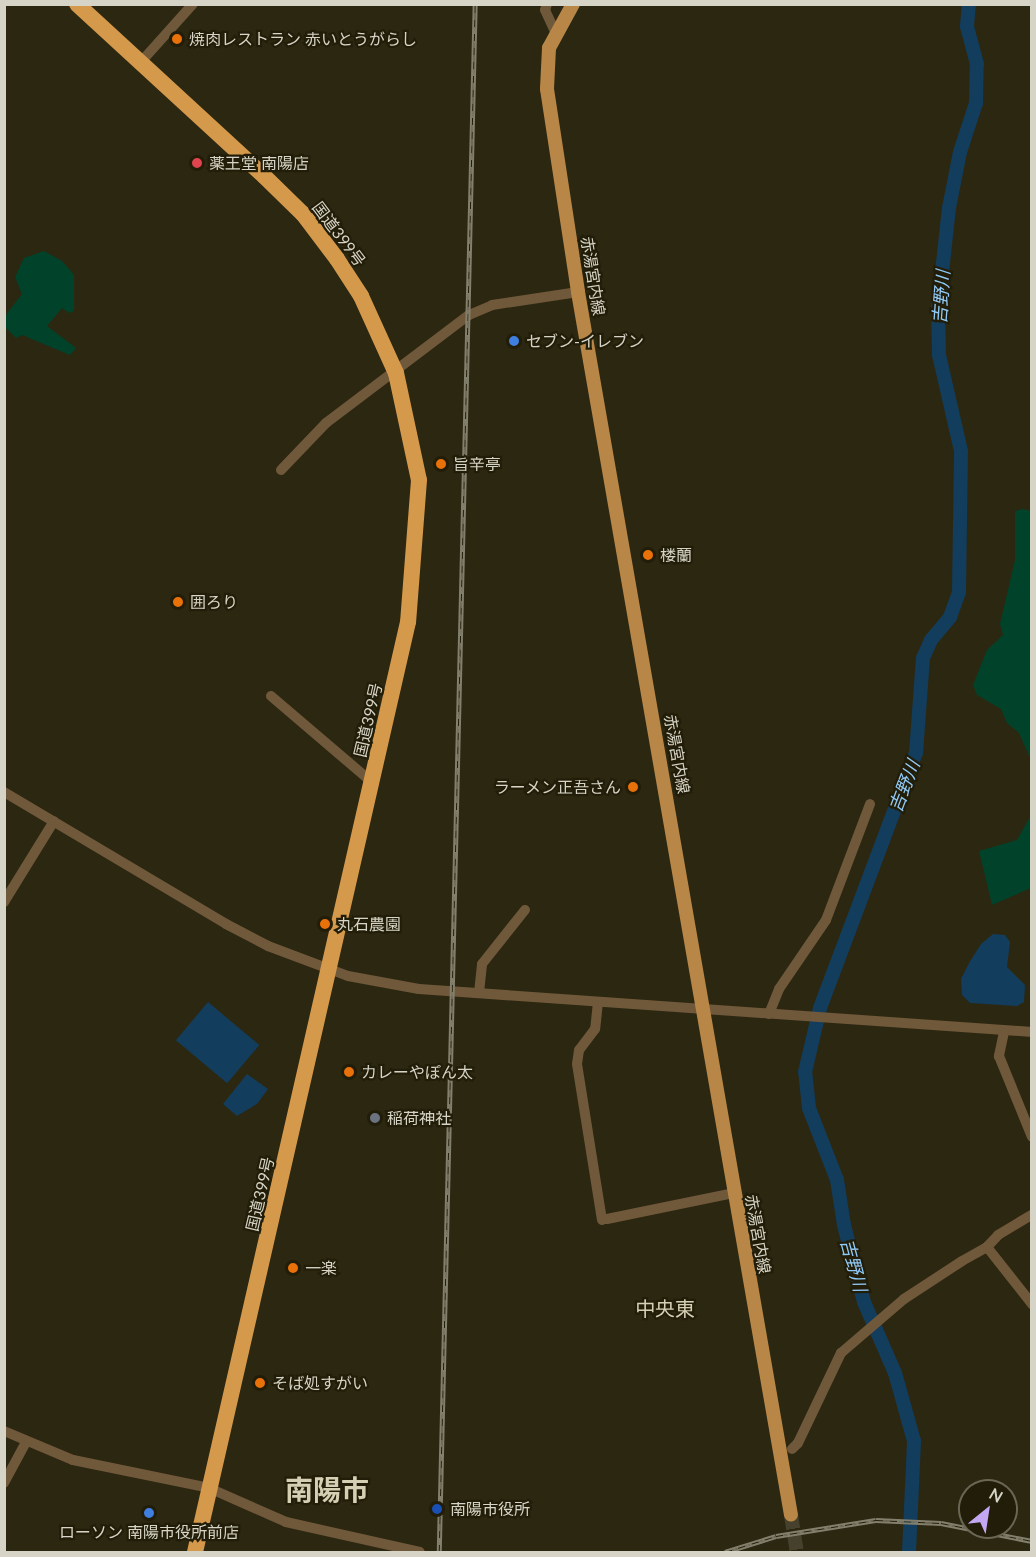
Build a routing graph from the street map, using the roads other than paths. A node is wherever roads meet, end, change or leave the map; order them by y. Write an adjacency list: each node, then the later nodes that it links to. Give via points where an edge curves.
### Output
1 (77, 4): 6 (highway, 国道399号)
2 (193, 4): 6 (street)
3 (547, 4): 5 (street, via 545,10)
4 (573, 4): 5 (main road, 赤湯宮内線)
5 (555, 31): 7 (main road, 赤湯宮内線, via 549,48 548,89)
6 (140, 63): 8 (highway, 国道399号, via 303,214 361,296)
7 (578, 291): 8 (street, via 492,305 469,315); 20 (main road, 赤湯宮内線)
8 (396, 373): 9 (street, via 326,423); 11 (highway, 国道399号, via 419,480 415,571 408,622)
9 (281, 470)
10 (271, 696): 11 (street)
11 (373, 783): 17 (highway, 国道399号)
12 (4, 792): 14 (street)
13 (870, 804): 21 (street, via 826,920 779,989)
14 (54, 821): 15 (street); 17 (street, via 226,924)
15 (4, 902)
16 (525, 910): 18 (street, via 482,964)
17 (330, 970): 18 (street, via 384,984); 33 (highway, 国道399号)
18 (479, 993): 19 (street)
19 (598, 1002): 20 (street); 25 (street, via 595,1029 579,1050 577,1064 605,1220)
20 (704, 1009): 21 (street); 25 (main road, 赤湯宮内線)
21 (769, 1014): 22 (street)
22 (1004, 1032): 23 (street); 24 (street, via 999,1056)
23 (1032, 1032)
24 (1032, 1137)
25 (734, 1193): 34 (main road, 赤湯宮内線)
26 (1030, 1215): 27 (street, via 998,1235)
27 (987, 1247): 28 (street); 31 (street, via 904,1299 850,1343 841,1353)
28 (1032, 1304)
29 (4, 1431): 30 (street)
30 (26, 1442): 32 (street); 33 (street, via 73,1460)
31 (792, 1449)
32 (4, 1483)
33 (209, 1488): 35 (highway, 国道399号); 36 (street, via 286,1522)
34 (791, 1515)
35 (195, 1552)
36 (420, 1552)

